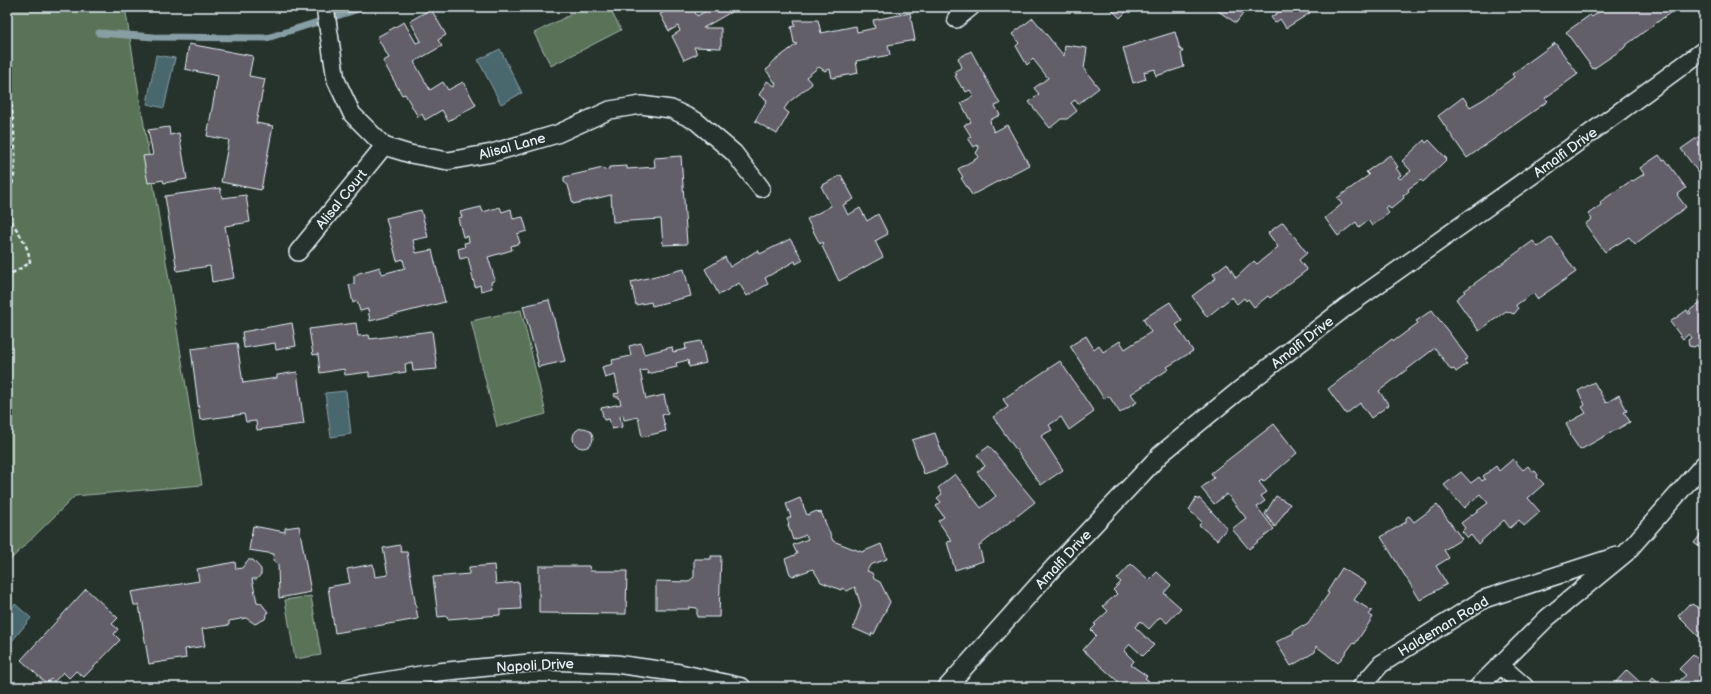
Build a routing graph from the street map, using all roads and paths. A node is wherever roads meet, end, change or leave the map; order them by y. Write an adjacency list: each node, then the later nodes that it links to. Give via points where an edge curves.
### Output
1 (325, 7): 6 (street, Alisal Lane, via 336,80 352,114)
2 (971, 7): 3 (street)
3 (956, 19)
4 (1704, 50): 15 (street, Amalfi Drive, via 1346,307 1161,454 1054,567)
5 (7, 98): 9 (path, via 12,107 14,172 13,185 7,199 8,212 30,252 30,263)
6 (384, 146): 7 (street, Alisal Lane, via 448,161 492,153 557,134 610,110 649,106 671,109 696,121 734,153); 8 (street, Alisal Court)
7 (761, 188)
8 (298, 252)
9 (7, 276)
10 (1704, 464): 11 (street)
11 (1626, 553): 12 (street, via 1547,618); 16 (street, Haldeman Road, via 1484,599 1381,664)
12 (1500, 665): 17 (street); 18 (street)
13 (350, 687): 14 (street, Napoli Drive, via 438,672 549,661 616,664 680,673)
14 (742, 687)
15 (947, 687)
16 (1361, 687)
17 (1478, 687)
18 (1525, 687)

